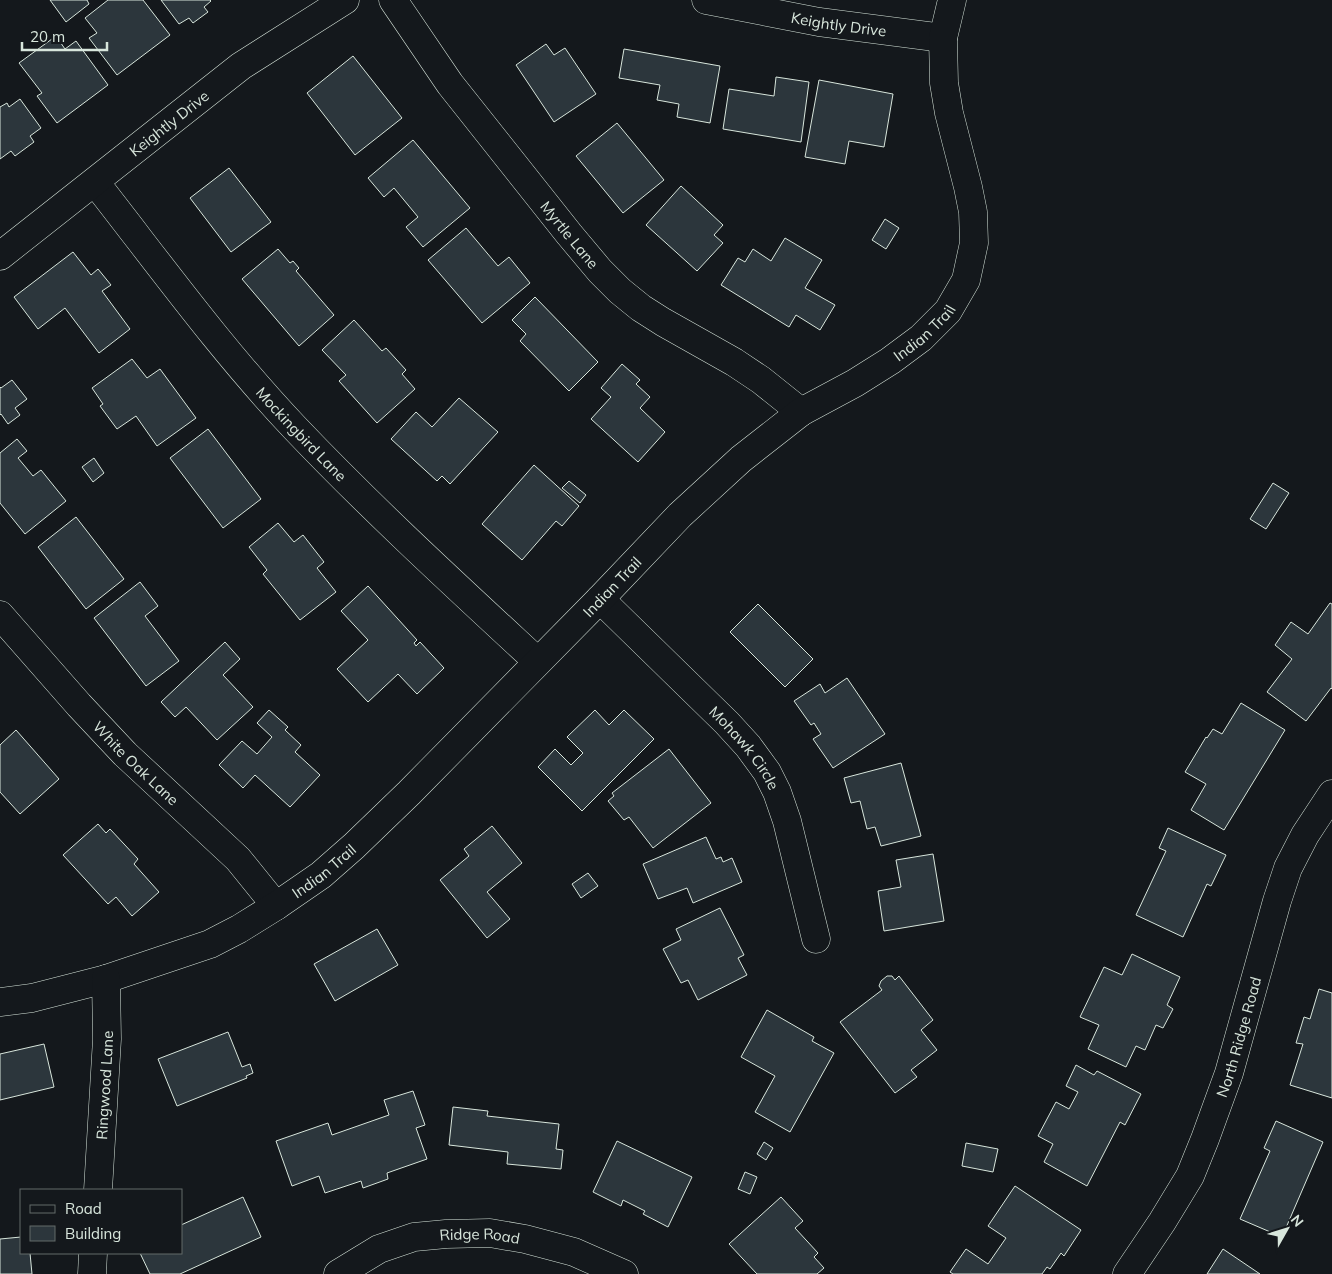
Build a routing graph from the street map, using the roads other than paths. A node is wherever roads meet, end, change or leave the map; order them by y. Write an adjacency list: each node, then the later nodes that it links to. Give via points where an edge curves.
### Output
1 (345, 0): 6 (street, Keightly Drive, via 241,66)
2 (393, 0): 8 (street, Myrtle Lane, via 450,84 607,278 641,308 734,362)
3 (706, 0): 5 (street, Keightly Drive, via 820,22)
4 (952, 0): 5 (street, Indian Trail)
5 (943, 38): 8 (street, Indian Trail, via 944,83 949,113 973,212 974,243 966,280 948,311 921,338 862,379)
6 (95, 182): 7 (street, Keightly Drive); 11 (street, Mockingbird Lane, via 226,350 295,428 413,546)
7 (0, 256)
8 (801, 412): 9 (street, Indian Trail, via 741,459 680,515)
9 (600, 599): 11 (street, Indian Trail); 14 (street, Mohawk Circle, via 727,722 767,772 787,821)
10 (0, 615): 13 (street, White Oak Lane, via 125,754 238,859)
11 (537, 661): 13 (street, Indian Trail, via 354,846 321,876)
12 (1332, 794): 22 (street, North Ridge Road, via 1288,868 1229,1073 1194,1167)
13 (276, 906): 15 (street, Indian Trail, via 210,944)
14 (816, 939)
15 (106, 979): 16 (street, Indian Trail, via 32,998); 17 (street, Ringwood Lane, via 107,1039)
16 (0, 1002)
17 (98, 1189)
18 (93, 1254): 19 (street)
19 (92, 1274)
20 (338, 1274): 21 (street, Ridge Road, via 380,1249 414,1237 464,1233 490,1233 524,1239 574,1252)
21 (624, 1274)
22 (1127, 1274)

